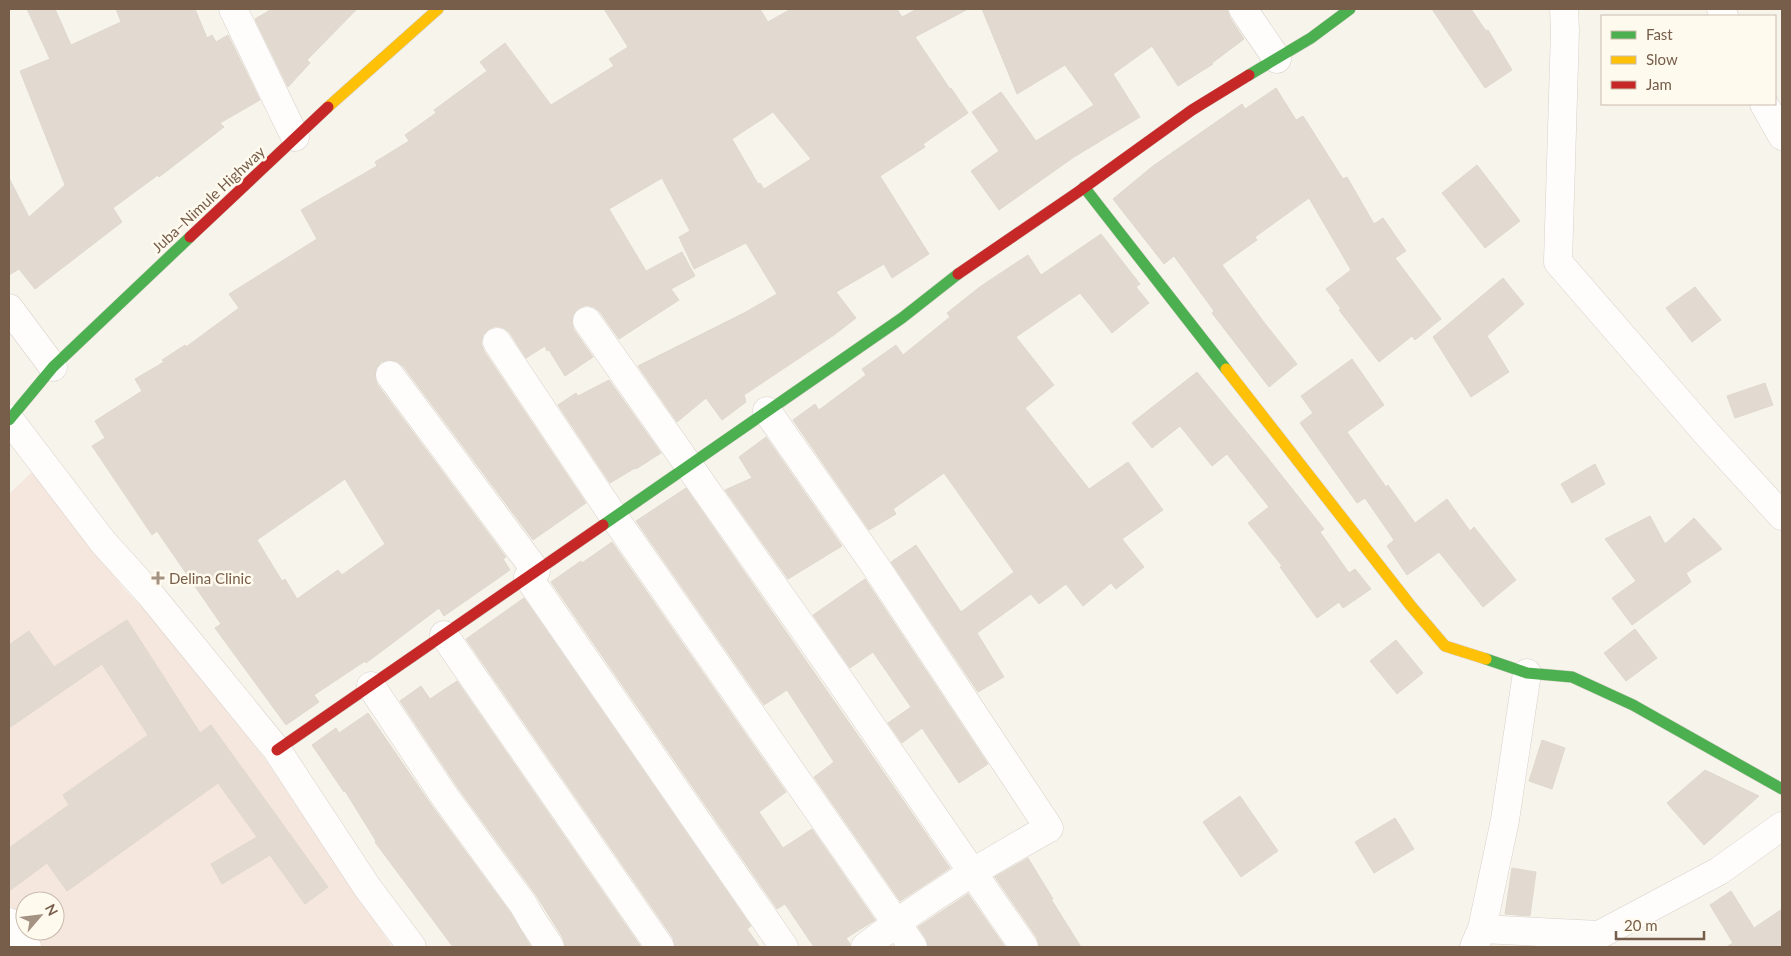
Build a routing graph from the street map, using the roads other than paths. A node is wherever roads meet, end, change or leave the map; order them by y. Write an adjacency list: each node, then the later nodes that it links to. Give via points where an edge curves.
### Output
1 (233, 9): 9 (street)
2 (438, 9): 9 (street, Juba–Nimule Highway)
3 (1243, 9): 6 (street)
4 (1350, 9): 6 (street)
5 (1564, 9): 19 (street, via 1558,262)
6 (1277, 59): 10 (street, via 1192,110)
7 (1765, 105): 8 (street)
8 (1782, 136)
9 (295, 137): 14 (street, Juba–Nimule Highway)
10 (1084, 187): 16 (street); 23 (street, via 1445,646)
11 (9, 308): 14 (street)
12 (587, 321): 18 (street)
13 (497, 342): 20 (street)
14 (52, 367): 17 (street, Juba–Nimule Highway)
15 (390, 375): 21 (street)
16 (767, 411): 18 (street); 28 (street, via 874,564 1049,828)
17 (9, 420): 25 (street, via 103,542)
18 (688, 466): 20 (street); 28 (street)
19 (1782, 516)
20 (614, 517): 21 (street); 30 (street)
21 (532, 574): 22 (street); 37 (street)
22 (444, 635): 24 (street); 36 (street)
23 (1527, 673): 26 (street, via 1572,677 1633,705); 31 (street, via 1505,820)
24 (370, 686): 25 (street); 35 (street, via 445,797 524,904)
25 (278, 750): 34 (street, via 367,887)
26 (1782, 789)
27 (1782, 826): 32 (street, via 1718,871)
28 (971, 872): 30 (street); 40 (street)
29 (9, 922): 33 (street)
30 (896, 923): 38 (street); 39 (street)
31 (1478, 938): 32 (street)
32 (1602, 941)
33 (27, 947)
34 (412, 947)
35 (550, 947)
36 (660, 947)
37 (784, 947)
38 (865, 947)
39 (913, 947)
40 (1024, 947)

